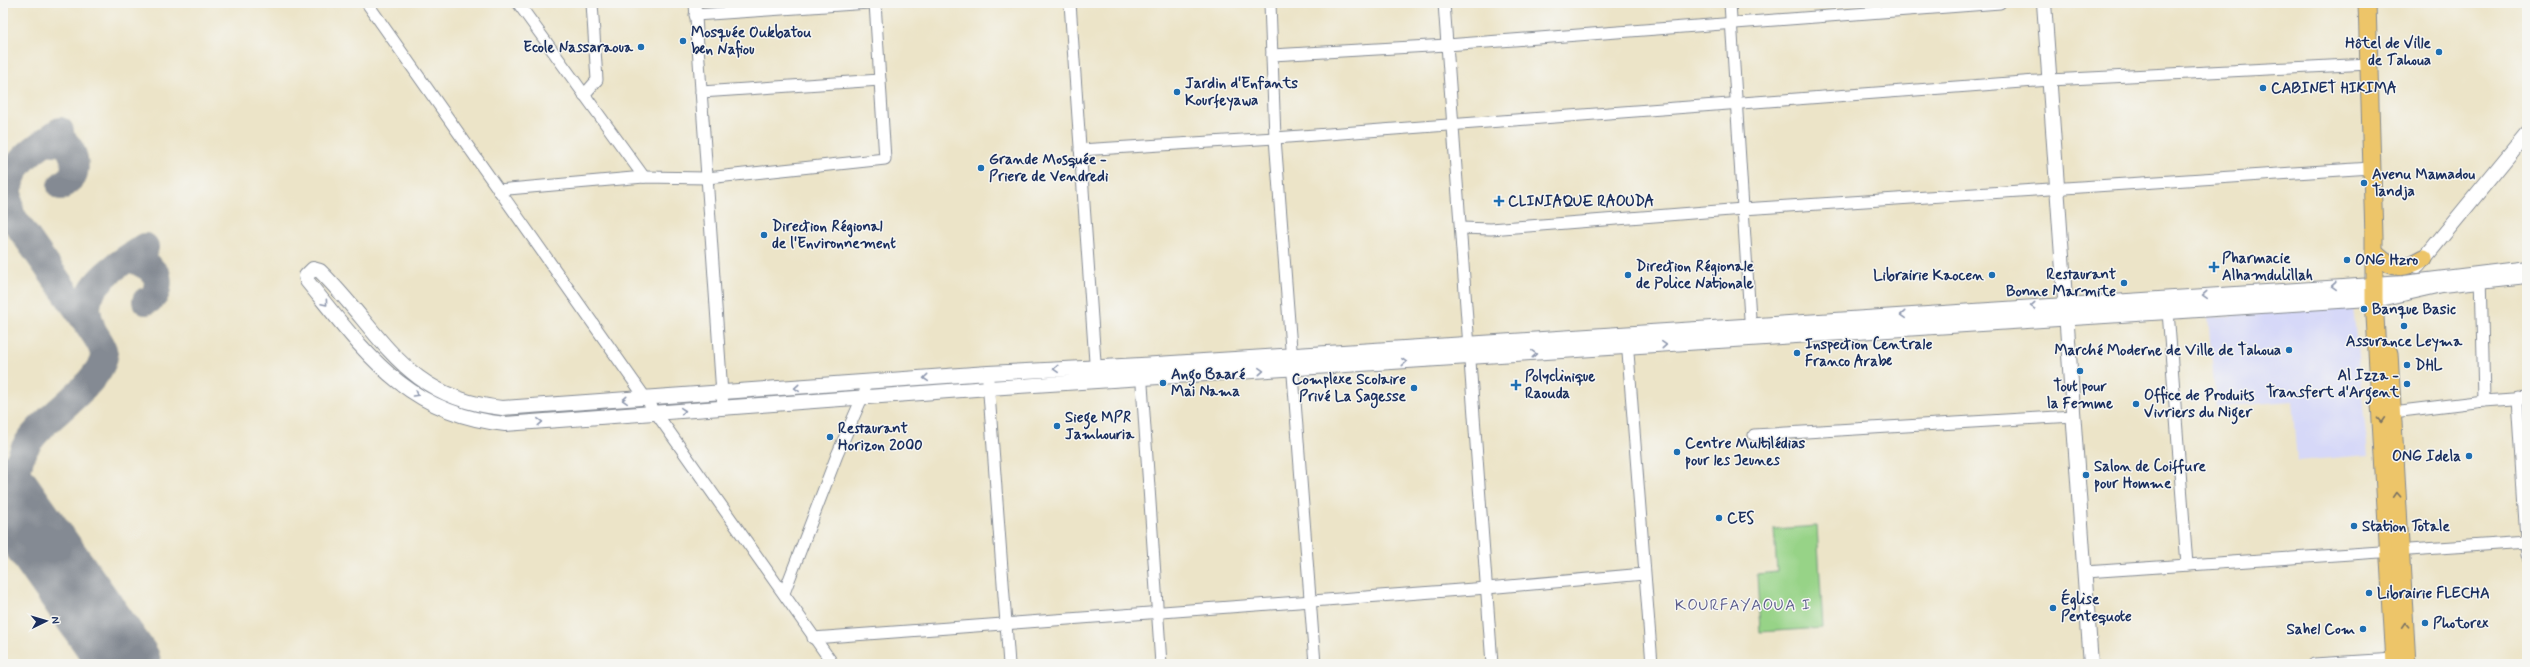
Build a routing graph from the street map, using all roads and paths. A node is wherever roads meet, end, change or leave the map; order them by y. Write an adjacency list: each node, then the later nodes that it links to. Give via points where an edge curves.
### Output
1 (367, 3): 32 (street)
2 (518, 3): 22 (street)
3 (592, 3): 22 (street, via 597,80)
4 (695, 3): 14 (street)
5 (869, 3): 14 (street)
6 (875, 3): 19 (street)
7 (1070, 3): 27 (street)
8 (1270, 3): 17 (street)
9 (1444, 3): 16 (street)
10 (1730, 3): 15 (street)
11 (2000, 3): 15 (street)
12 (2044, 3): 20 (street)
13 (2366, 3): 18 (main road)
14 (695, 15): 21 (street)
15 (1732, 23): 16 (street); 23 (street)
16 (1447, 45): 17 (street); 24 (street)
17 (1272, 55): 26 (street)
18 (2369, 64): 20 (street); 28 (main road)
19 (880, 80): 21 (street); 30 (street, via 885,159)
20 (2050, 80): 23 (street); 31 (street)
21 (701, 92): 30 (street)
22 (584, 95): 29 (street)
23 (1737, 103): 24 (street); 33 (street)
24 (1453, 124): 26 (street); 34 (street)
25 (2527, 133): 36 (street)
26 (1275, 138): 27 (street); 49 (street)
27 (1080, 150): 51 (street)
28 (2371, 168): 31 (street); 35 (main road)
29 (644, 177): 30 (street); 32 (street)
30 (707, 178): 57 (street)
31 (2058, 189): 33 (street); 42 (street)
32 (498, 190): 59 (street)
33 (1743, 209): 34 (street, via 1491,229); 45 (street)
34 (1461, 228): 48 (street)
35 (2376, 247): 36 (main road, via 2387,264 2399,267 2412,265); 41 (main road)
36 (2424, 258): 40 (street)
37 (2527, 268): 38 (street)
38 (2481, 276): 39 (street); 40 (street); 41 (street, via 2442,285); 61 (street)
39 (2527, 276)
40 (2404, 283): 41 (street)
41 (2379, 291): 42 (street, one-way to 42); 43 (street); 63 (main road); 68 (main road, one-way to 68)
42 (2066, 304): 44 (street); 45 (street, one-way to 45)
43 (2168, 311): 44 (street); 70 (street)
44 (2067, 318): 46 (street); 65 (street)
45 (1751, 325): 46 (street); 47 (street)
46 (1751, 339): 47 (street, one-way to 46)
47 (1627, 340): 48 (street); 72 (street)
48 (1470, 351): 49 (street); 73 (street)
49 (1293, 362): 50 (street); 53 (street, one-way to 49); 75 (street)
50 (1141, 365): 51 (street); 53 (street)
51 (1095, 367): 52 (street, one-way to 52); 55 (street)
52 (988, 373): 54 (street, one-way to 54); 56 (street)
53 (1142, 380): 55 (street); 76 (street)
54 (869, 383): 57 (street, one-way to 57); 60 (street)
55 (1096, 383): 56 (street)
56 (989, 388): 60 (street); 77 (street)
57 (722, 392): 59 (street); 62 (street)
58 (2522, 398): 61 (street); 67 (street)
59 (644, 399): 64 (street); 64 (street, one-way to 64, via 502,408 478,406 457,400 437,391 403,365 384,347 320,271 313,269 307,273 307,281 370,357 399,385 457,415 505,424)
60 (862, 399): 62 (street); 74 (street, via 837,455)
61 (2484, 401): 63 (street)
62 (723, 408): 64 (street, one-way to 62)
63 (2393, 412): 68 (main road, one-way to 63)
64 (655, 413): 74 (street)
65 (2074, 416): 66 (street); 71 (street)
66 (1754, 435)
67 (2527, 542): 68 (street); 69 (street)
68 (2394, 551): 70 (street); 79 (main road)
69 (2527, 554)
70 (2187, 565): 71 (street)
71 (2085, 572): 86 (street)
72 (1644, 574): 73 (street); 85 (street)
73 (1487, 588): 75 (street); 84 (street)
74 (784, 593): 78 (street)
75 (1310, 601): 76 (street); 83 (street)
76 (1158, 612): 77 (street); 82 (street)
77 (1007, 624): 78 (street); 81 (street)
78 (813, 638): 80 (street)
79 (2399, 662): 87 (street)
80 (833, 664)
81 (1009, 664)
82 (1161, 664)
83 (1315, 664)
84 (1492, 664)
85 (1652, 664)
86 (2091, 664)
87 (2314, 664)

